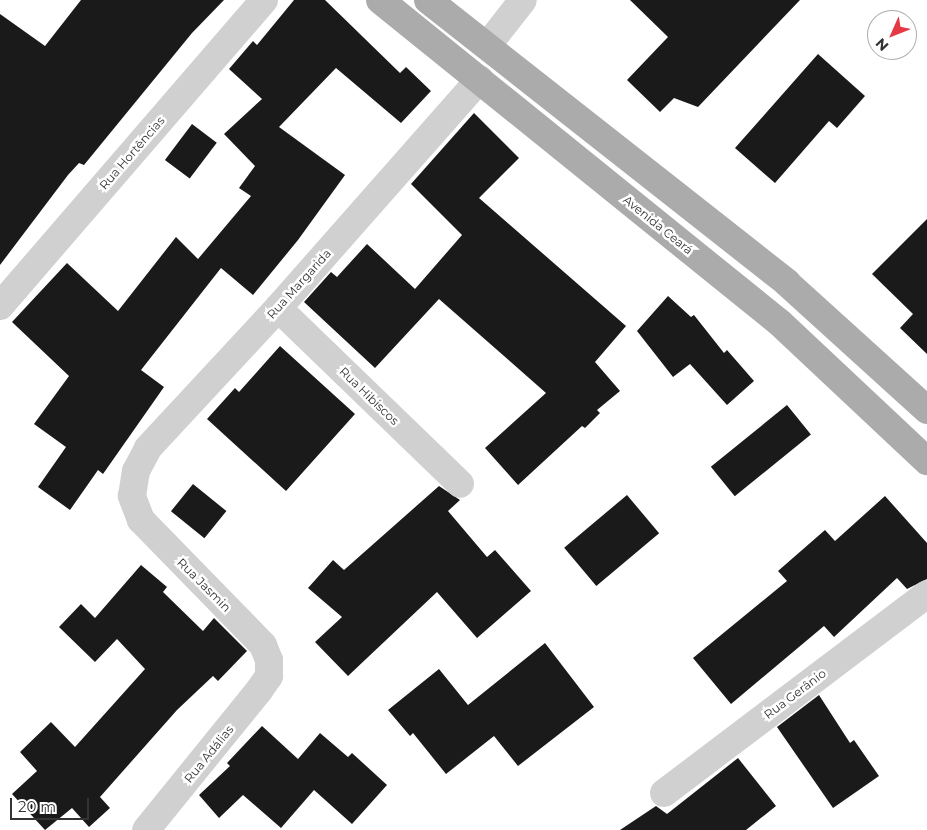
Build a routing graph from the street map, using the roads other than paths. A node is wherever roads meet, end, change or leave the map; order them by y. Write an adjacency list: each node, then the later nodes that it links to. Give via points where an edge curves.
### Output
1 (264, 0): 7 (street, Rua Hortências)
2 (380, 0): 6 (main road, Avenida Ceará)
3 (428, 0): 5 (main road)
4 (523, 0): 5 (street)
5 (488, 46): 9 (main road, via 787,283)
6 (480, 79): 8 (street, Rua Margarida); 10 (main road, Avenida Ceará, via 780,323)
7 (0, 306)
8 (278, 308): 11 (street, Rua Hibiscos); 12 (street, Rua Margarida, via 148,448 136,471)
9 (927, 410)
10 (927, 461)
11 (460, 484)
12 (132, 496): 14 (street, Rua Jasmin, via 141,520 264,645 269,660)
13 (927, 594): 15 (street, Rua Gerânio)
14 (269, 676): 16 (street, Rua Adálias, via 218,745)
15 (664, 794)
16 (146, 830)

